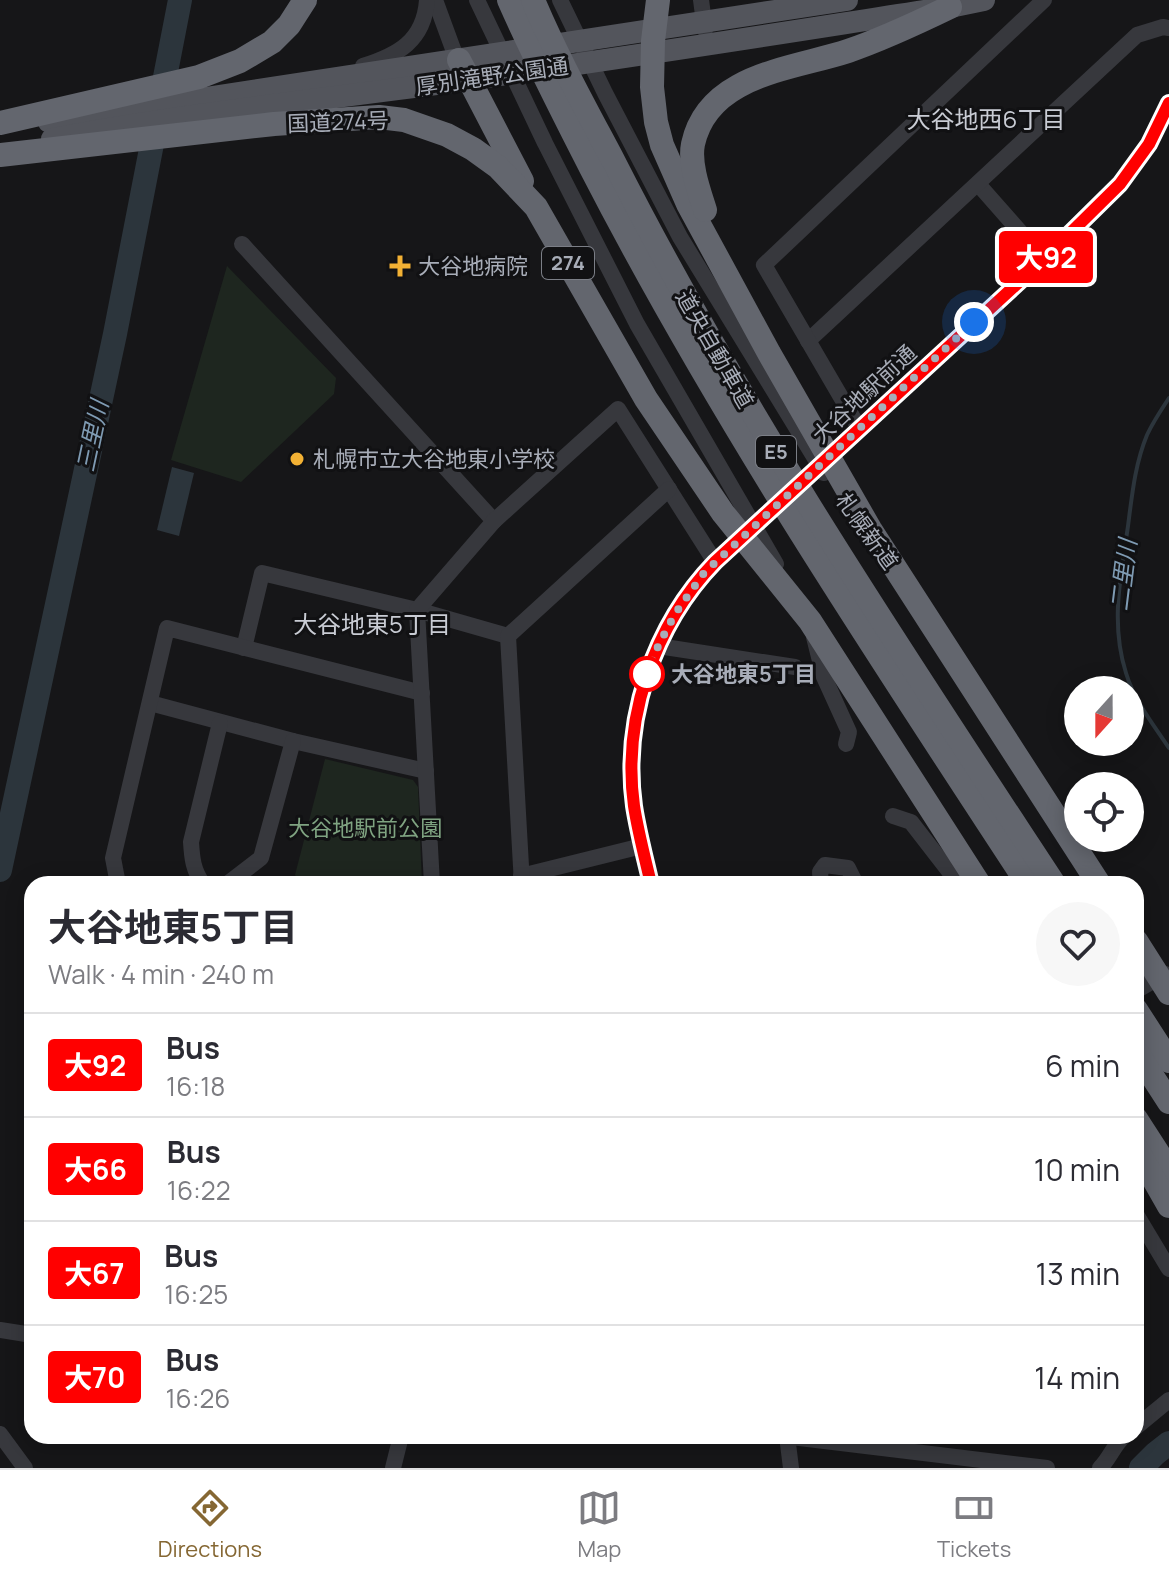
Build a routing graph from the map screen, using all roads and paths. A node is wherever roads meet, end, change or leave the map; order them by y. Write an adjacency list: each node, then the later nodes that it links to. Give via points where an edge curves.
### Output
1 (305, 0): 20 (highway, 国道274号 / 274, via 272,42 240,61)
2 (427, 0): 17 (street, via 422,23 409,44 389,57)
3 (435, 0): 16 (street, via 453,49)
4 (477, 0): 35 (street, via 637,324)
5 (509, 0): 59 (highway, 道央自動車道 / E5, via 557,102 686,343 864,635)
6 (533, 0): 60 (highway, 道央自動車道 / E5, via 701,326 832,544)
7 (560, 0): 32 (street, 札幌新道, via 680,237 822,471)
8 (658, 0): 27 (highway, via 652,71 656,122 674,174)
9 (801, 0): 10 (street)
10 (844, 0): 14 (main road, 厚別滝野公園通)
11 (984, 0): 13 (main road, 厚別滝野公園通)
12 (1044, 0): 28 (street, via 764,265)
13 (950, 7): 14 (main road, 厚別滝野公園通); 27 (highway, via 849,51 759,76 724,95 710,111 693,146 695,179)
14 (698, 28): 16 (main road, 厚別滝野公園通)
15 (1169, 28): 23 (street, via 1137,35)
16 (472, 68): 17 (main road, 厚別滝野公園通); 19 (main road, 厚別滝野公園通); 24 (highway)
17 (312, 82): 19 (main road, 厚別滝野公園通)
18 (1169, 103): 26 (street, 大谷地駅前通, via 1149,144 1120,184)
19 (199, 116): 20 (highway, 国道274号 / 274); 20 (main road, 厚別滝野公園通); 24 (highway, 国道274号 / 274, via 274,124 404,120 473,149)
20 (82, 125): 21 (highway, 国道274号 / 274); 22 (highway, 国道274号 / 274)
21 (0, 126)
22 (0, 152)
23 (978, 184): 26 (street); 28 (street)
24 (536, 207): 35 (highway, 国道274号 / 274, via 646,399 723,513)
25 (242, 244): 31 (street)
26 (1044, 259): 29 (street, 大谷地駅前通)
27 (725, 271): 32 (highway)
28 (808, 341): 29 (street)
29 (852, 434): 33 (street, 大谷地駅前通)
30 (669, 489): 31 (street, via 618,409); 33 (street); 36 (street)
31 (494, 521): 34 (street)
32 (870, 529): 61 (highway, 札幌新道)
33 (721, 557): 37 (street, 大谷地駅前通, via 688,594)
34 (417, 610): 36 (street); 38 (street, via 262,573); 40 (street)
35 (810, 621): 44 (street, via 824,677 849,732); 58 (highway, 274)
36 (508, 636): 52 (street)
37 (658, 646): 39 (street); 47 (street, 大谷地駅前通, via 641,695 633,752 634,806)
38 (244, 648): 40 (street); 41 (street, via 167,628)
39 (795, 667)
40 (422, 693): 45 (street)
41 (150, 703): 42 (street); 48 (street, via 113,858)
42 (220, 723): 43 (street); 49 (street, via 191,842)
43 (293, 741): 45 (street); 50 (street, via 261,858)
44 (846, 744)
45 (426, 771): 51 (street)
46 (893, 816): 57 (street, via 911,822)
47 (642, 846): 53 (street); 54 (street, 大谷地駅前通)
48 (116, 876)
49 (197, 876)
50 (237, 876)
51 (432, 876)
52 (521, 876)
53 (535, 876)
54 (649, 876)
55 (820, 876): 56 (street, via 825,865 848,868)
56 (852, 876)
57 (953, 876)
58 (974, 876)
59 (1023, 876)
60 (1049, 876)
61 (1094, 876)
62 (1144, 959): 63 (highway)
63 (1157, 988): 64 (highway)
64 (1169, 1061)
65 (1144, 1063): 66 (highway)
66 (1169, 1102)
67 (1144, 1131): 69 (highway)
68 (1144, 1162): 70 (highway)
69 (1169, 1170)
70 (1169, 1206)
71 (1144, 1227): 72 (street)
72 (1169, 1269)
73 (0, 1330): 74 (street)
74 (24, 1334)
75 (1169, 1400): 76 (street)
76 (1144, 1420)
77 (0, 1434): 81 (street)
78 (399, 1444): 82 (street)
79 (1116, 1444): 84 (street)
80 (788, 1446): 83 (street)
81 (25, 1468)
82 (393, 1468)
83 (1047, 1468)
84 (1100, 1468)

